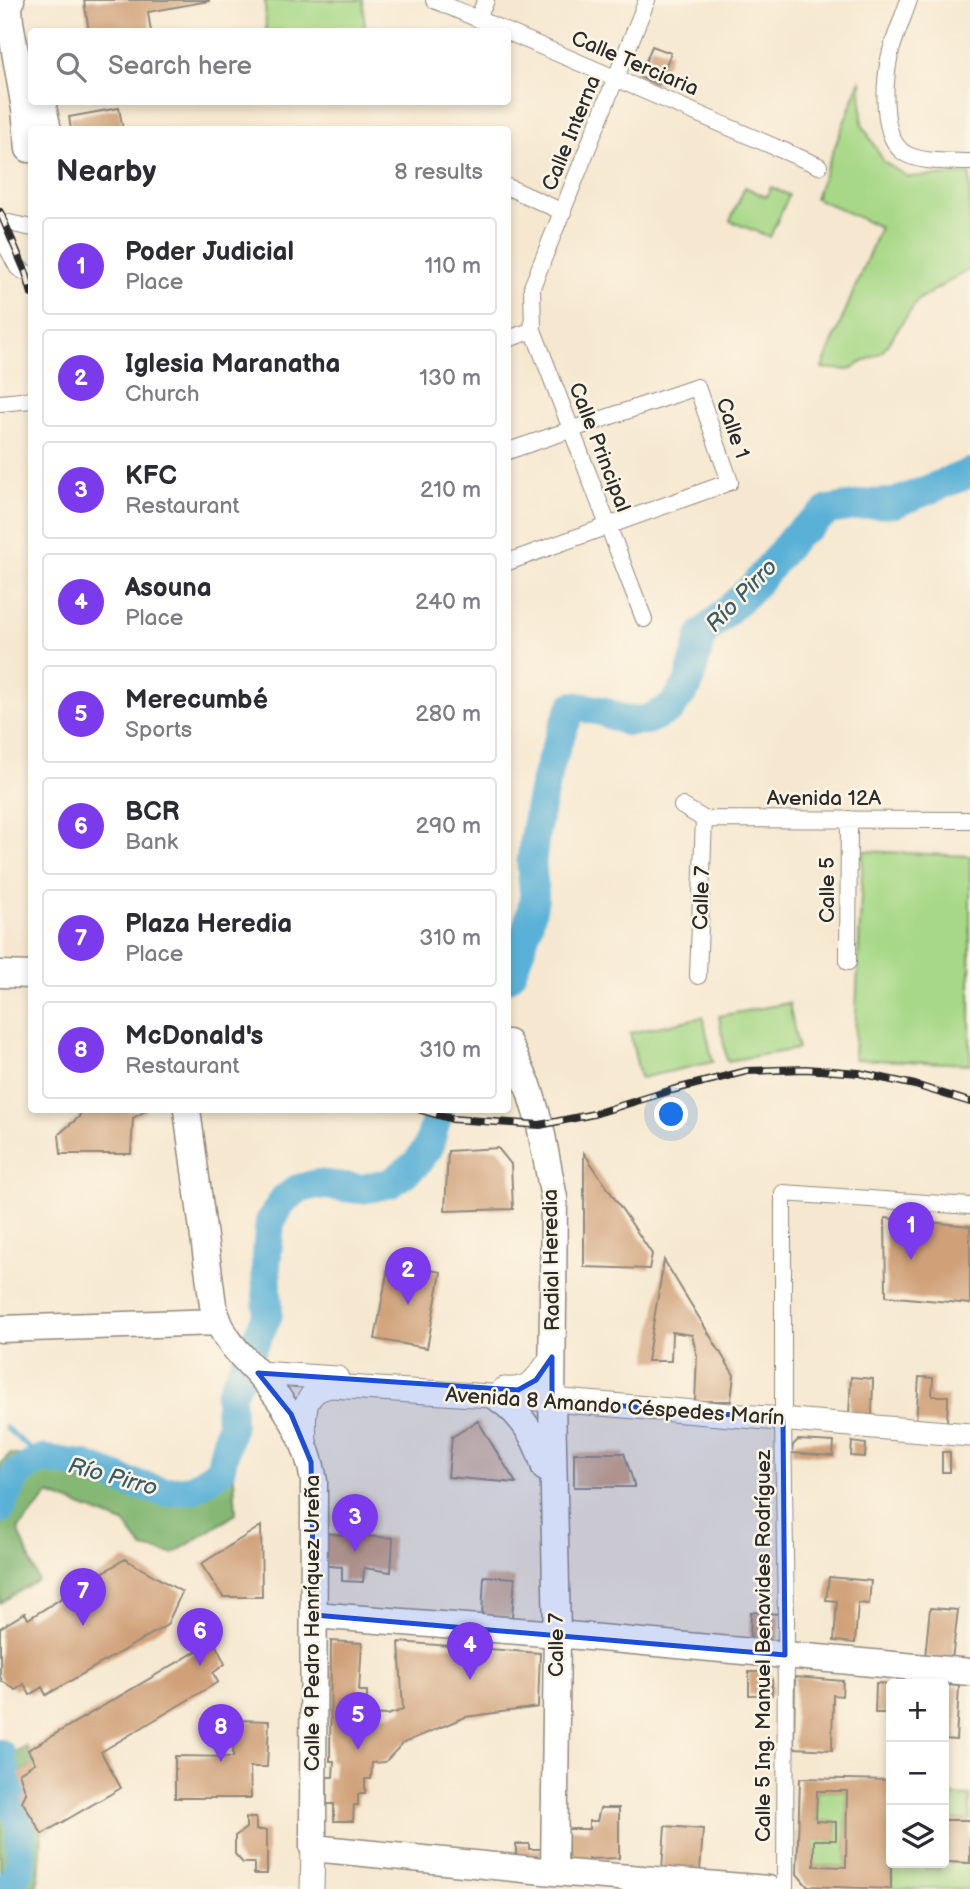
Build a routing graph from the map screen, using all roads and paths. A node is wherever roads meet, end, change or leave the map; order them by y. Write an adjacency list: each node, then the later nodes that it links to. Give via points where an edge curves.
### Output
1 (11, 0): 15 (main road, via 10,22)
2 (18, 0): 11 (main road)
3 (434, 0): 7 (street, Calle Terciaria)
4 (486, 0): 7 (street)
5 (648, 0): 12 (street, Calle Interna)
6 (909, 0): 17 (street, via 890,53 885,89 889,131 907,155)
7 (478, 18): 8 (street, Calle Terciaria)
8 (501, 28)
9 (0, 32): 16 (main road)
10 (511, 32): 12 (street, Calle Terciaria)
11 (28, 41)
12 (616, 77): 18 (street, Calle Terciaria); 20 (street, Calle Interna)
13 (43, 105): 14 (main road)
14 (47, 126)
15 (28, 137)
16 (28, 148)
17 (970, 162)
18 (819, 166)
19 (511, 188): 20 (street)
20 (563, 212): 25 (street, Calle Interna)
21 (0, 220): 22 (street)
22 (28, 227)
23 (0, 234): 24 (street, via 18,268)
24 (28, 274)
25 (532, 287): 26 (street, Calle Principal)
26 (533, 330): 27 (street); 30 (street, Calle Principal)
27 (511, 339)
28 (28, 400): 29 (street)
29 (0, 403)
30 (571, 428): 31 (street); 32 (street, Calle Principal); 32 (street, Calle 1, via 697,387 730,482)
31 (511, 450)
32 (608, 525): 33 (street); 34 (street, Calle Principal)
33 (511, 561)
34 (643, 620)
35 (682, 806): 36 (street)
36 (704, 819): 37 (street, Avenida 12A); 42 (street, Calle 7)
37 (849, 819): 38 (street, Avenida 12A); 39 (street, Calle 5)
38 (970, 820)
39 (848, 962)
40 (0, 974): 41 (main road)
41 (28, 975)
42 (698, 976)
43 (511, 1049): 48 (main road, Radial Heredia, via 540,1125 554,1198)
44 (187, 1113): 47 (main road, via 213,1304)
45 (970, 1206): 52 (street, Calle 5 Ing. Manuel Benavides Rodríguez, via 783,1193)
46 (0, 1329): 47 (main road)
47 (223, 1333): 49 (main road)
48 (552, 1357): 49 (street, Avenida 8 Amando Céspedes Marín, via 536,1380 518,1390); 51 (main road, Radial Heredia)
49 (256, 1371): 54 (main road, Calle 9 Pedro Henríquez Ureña, via 291,1414)
50 (498, 1398): 51 (street, Avenida 8 Amando Céspedes Marín); 54 (street, Avenida 8 Amando Céspedes Marín, via 318,1388 304,1417); 55 (main road, via 531,1432)
51 (552, 1400): 52 (street, Avenida 8 Amando Céspedes Marín); 55 (main road, Calle 7)
52 (783, 1419): 53 (street, Avenida 8 Amando Céspedes Marín); 58 (street, Calle 5 Ing. Manuel Benavides Rodríguez)
53 (970, 1435)
54 (305, 1442): 56 (main road, Calle 9 Pedro Henríquez Ureña, via 314,1481)
55 (553, 1500): 57 (main road, Calle 7)
56 (314, 1615): 57 (main road); 60 (main road, Calle 9 Pedro Henríquez Ureña)
57 (557, 1634): 58 (main road); 61 (main road, Calle 7)
58 (785, 1656): 59 (main road); 64 (street, Calle 5 Ing. Manuel Benavides Rodríguez)
59 (970, 1672)
60 (313, 1848): 61 (main road); 62 (street, Calle 9 Pedro Henríquez Ureña)
61 (554, 1880): 63 (main road)
62 (312, 1889)
63 (768, 1889)
64 (785, 1889)

